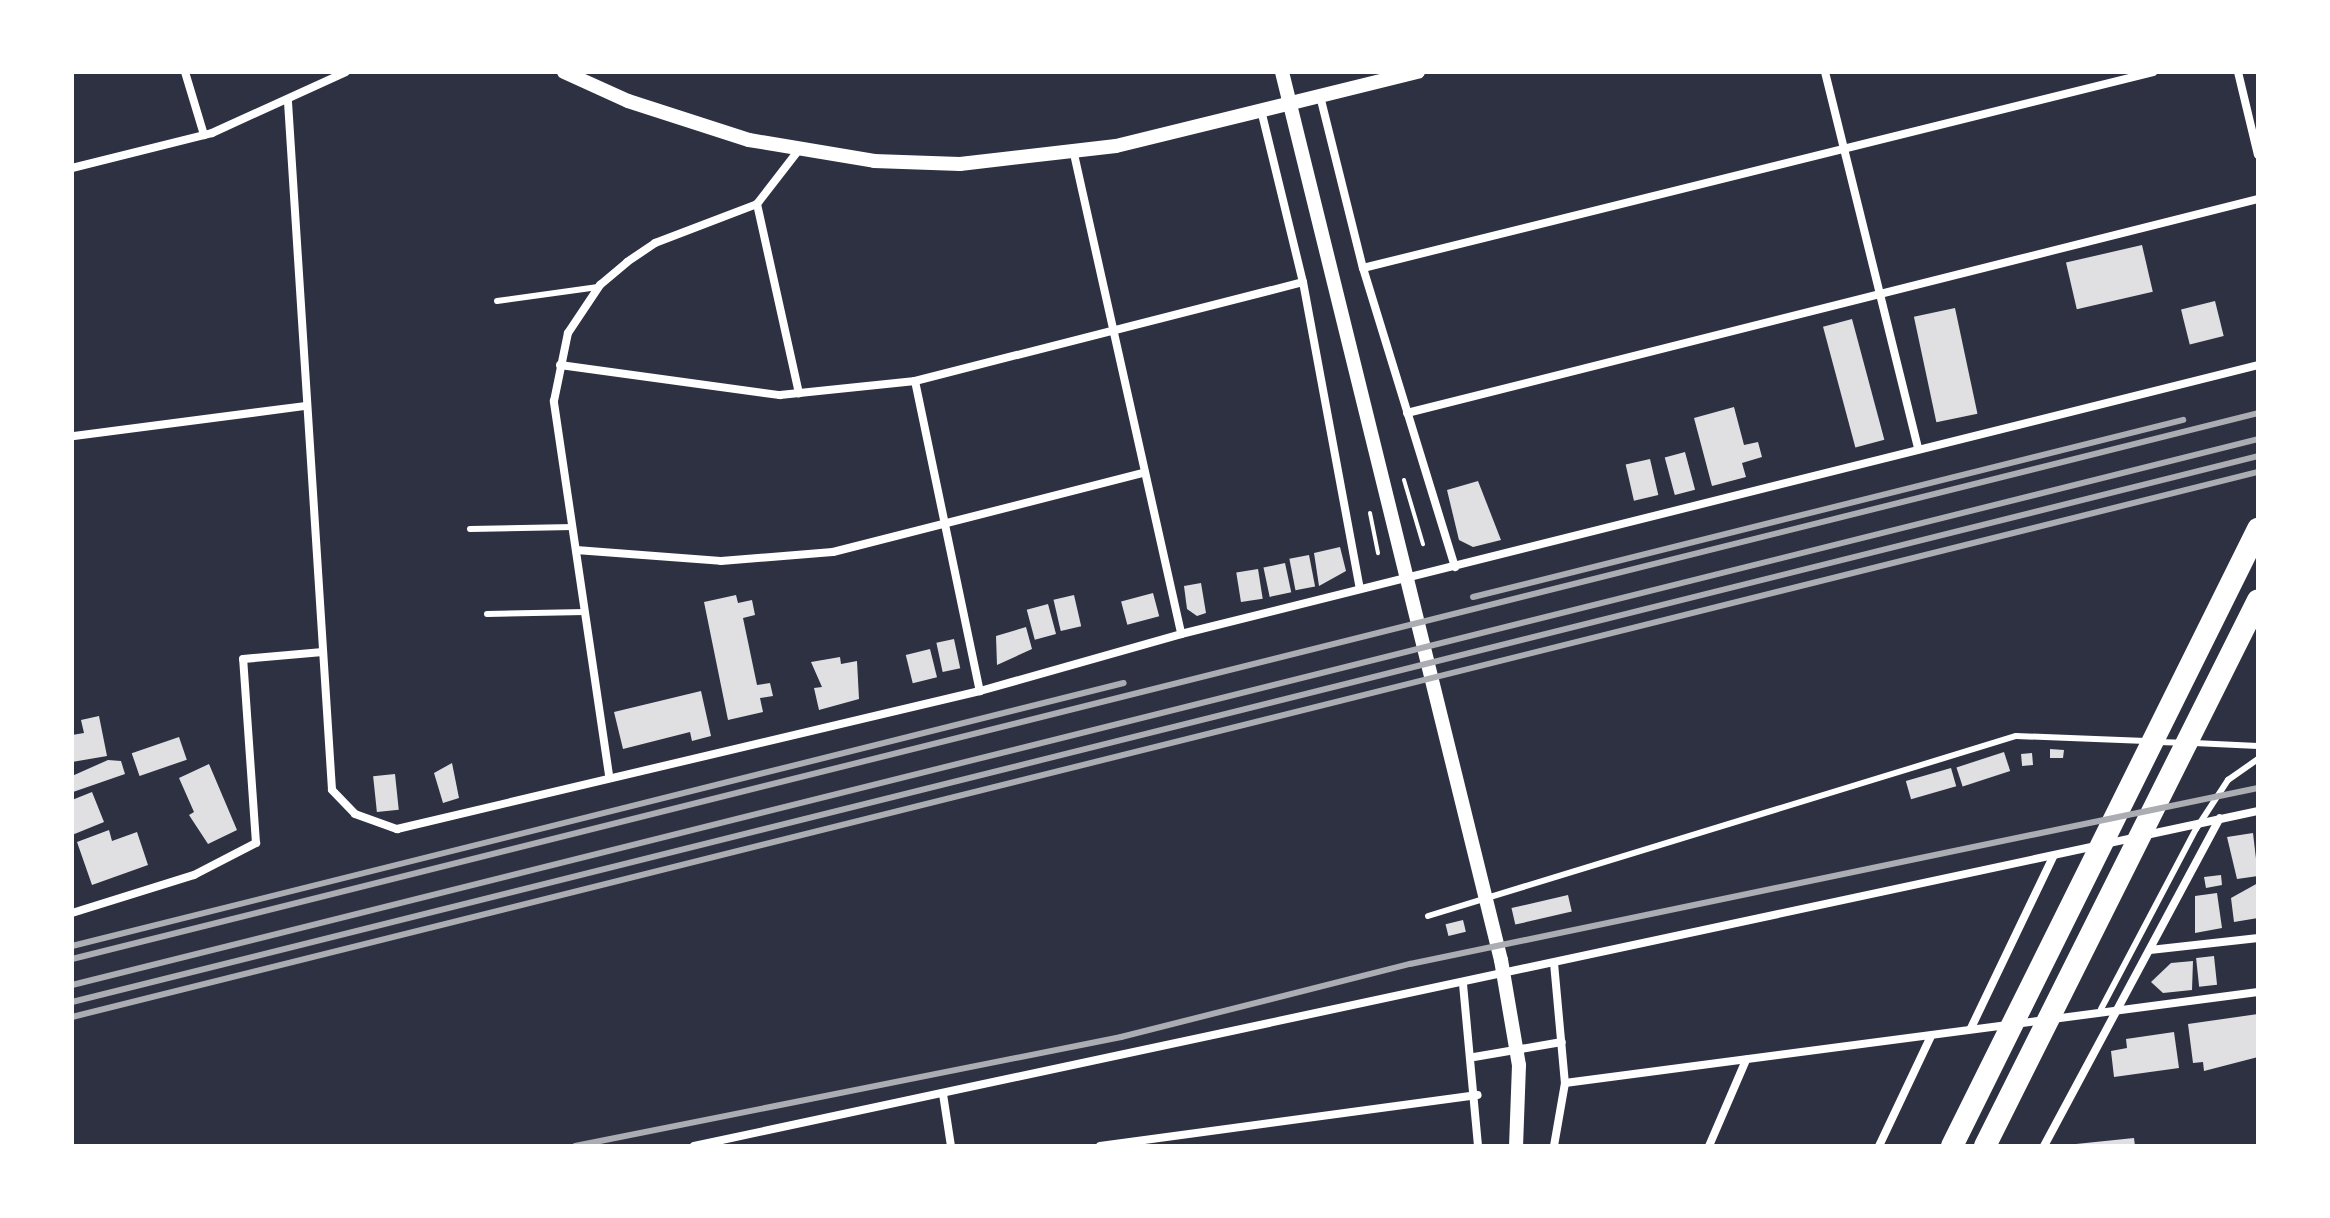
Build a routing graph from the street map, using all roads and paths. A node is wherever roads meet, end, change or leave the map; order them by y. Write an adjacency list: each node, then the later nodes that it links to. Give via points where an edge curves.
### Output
1 (185, 72): 13 (street)
2 (346, 72): 10 (street)
3 (564, 72): 15 (street, via 666,115)
4 (1282, 72): 11 (street)
5 (1418, 72): 9 (street)
6 (1825, 72): 14 (street)
7 (2153, 72): 14 (street)
8 (2238, 72): 17 (street)
9 (1320, 96): 11 (street); 21 (street)
10 (288, 102): 13 (street); 31 (street)
11 (1290, 104): 12 (street); 80 (street, via 1501,960 1519,1065)
12 (1261, 110): 16 (street); 22 (street)
13 (204, 135): 18 (street)
14 (1843, 149): 21 (street); 24 (street)
15 (798, 151): 16 (street, via 960,164); 20 (street)
16 (1074, 154): 26 (street)
17 (2258, 155)
18 (72, 168)
19 (2258, 199): 24 (street)
20 (757, 204): 23 (street, via 655,243); 30 (street)
21 (1363, 268): 32 (street)
22 (1303, 282): 26 (street); 46 (street)
23 (598, 287): 25 (lane); 27 (street, via 568,333)
24 (1880, 294): 32 (street); 34 (street)
25 (497, 301)
26 (1113, 330): 29 (street); 35 (street)
27 (560, 365): 30 (street); 39 (street, via 554,401)
28 (2258, 365): 34 (street)
29 (915, 381): 30 (street); 38 (street)
30 (799, 393)
31 (304, 406): 33 (street); 51 (street)
32 (1407, 413): 45 (street)
33 (74, 436)
34 (1918, 447): 45 (street)
35 (1144, 473): 38 (street); 50 (street)
36 (1404, 480): 42 (path)
37 (1367, 500): 44 (path)
38 (945, 523): 43 (street, via 774,559); 52 (street)
39 (573, 527): 40 (lane); 43 (street)
40 (470, 529)
41 (2258, 529): 84 (highway)
42 (1423, 544)
43 (576, 550): 48 (street)
44 (1378, 553)
45 (1455, 567): 46 (street)
46 (1360, 589): 50 (street)
47 (2258, 600): 85 (highway)
48 (585, 612): 49 (lane); 55 (street)
49 (487, 614)
50 (1181, 634): 52 (street)
51 (323, 652): 55 (street, via 332,790 375,825 397,829); 59 (street, via 243,659 256,843 194,875)
52 (980, 691): 55 (street)
53 (2258, 746): 60 (lane, via 2016,736)
54 (2258, 759): 67 (lane, via 2228,780)
55 (609, 775)
56 (2258, 811): 57 (street)
57 (2220, 818): 58 (street); 62 (street)
58 (2053, 857): 63 (street); 68 (street)
59 (72, 913)
60 (1428, 916)
61 (2258, 938): 62 (street)
62 (2150, 950): 66 (street)
63 (1554, 963): 64 (street); 70 (street)
64 (1463, 984): 71 (street); 74 (street)
65 (2258, 992): 66 (street)
66 (2120, 1007): 67 (street); 86 (street)
67 (2101, 1009): 68 (street)
68 (1971, 1028): 69 (street)
69 (1931, 1036): 72 (street); 83 (street)
70 (1562, 1042): 71 (street); 73 (street)
71 (1474, 1057): 75 (street)
72 (1746, 1060): 73 (street); 82 (street)
73 (1565, 1083): 81 (street)
74 (943, 1094): 76 (street); 77 (street)
75 (1478, 1095): 78 (street); 79 (street)
76 (694, 1146)
77 (951, 1146)
78 (1100, 1146)
79 (1478, 1146)
80 (1516, 1146)
81 (1554, 1146)
82 (1709, 1146)
83 (1879, 1146)
84 (1952, 1146)
85 (1985, 1146)
86 (2044, 1146)

